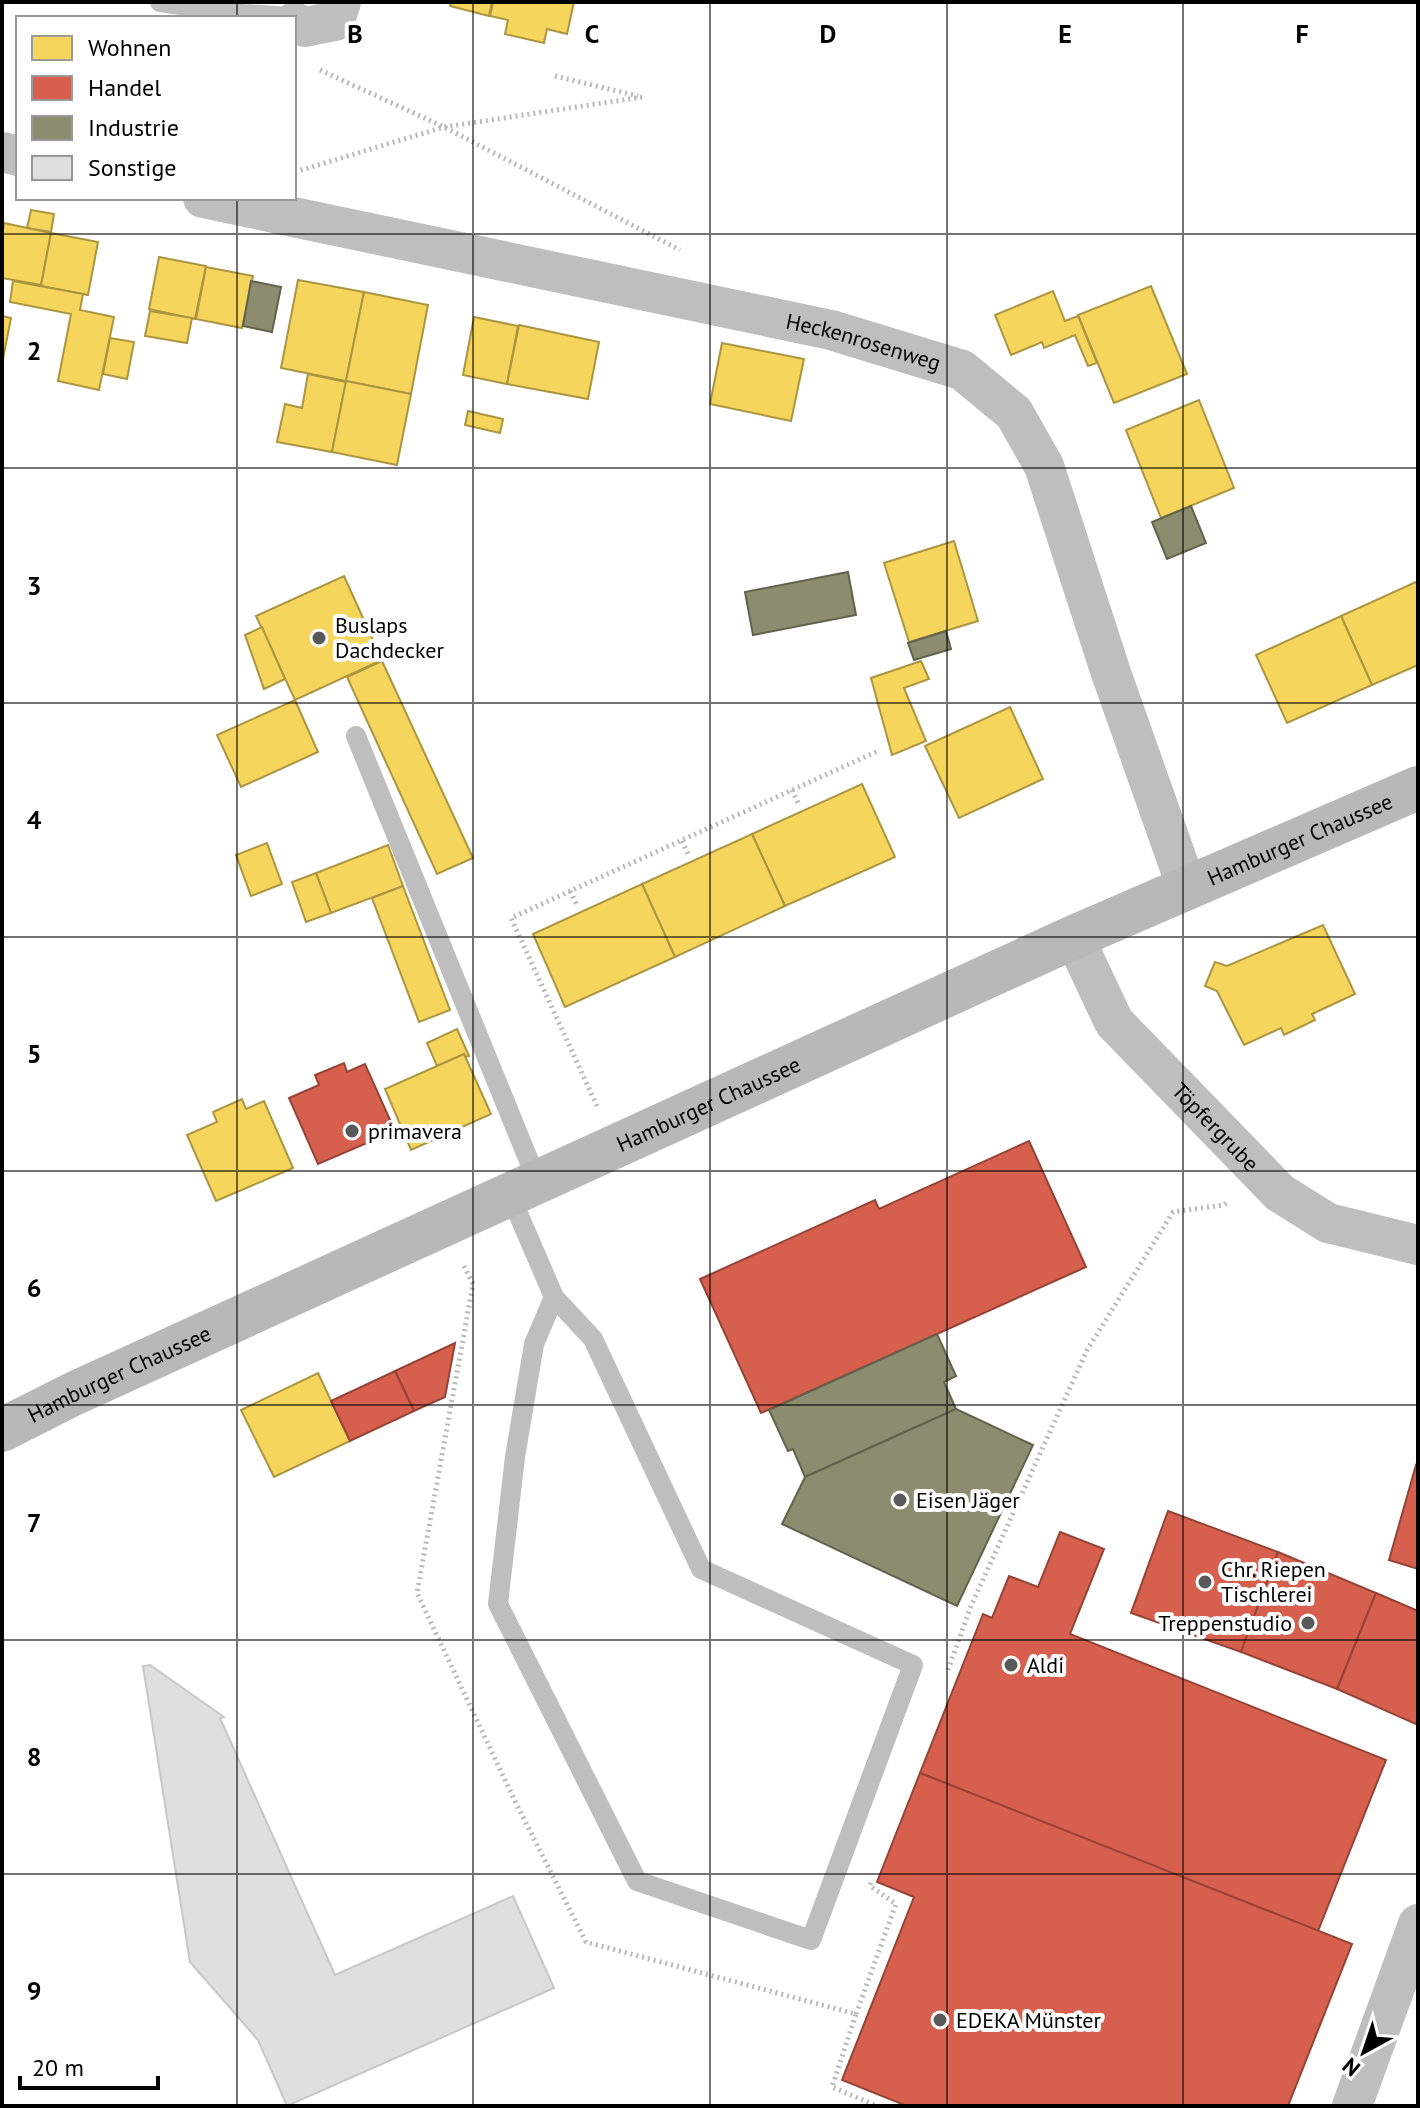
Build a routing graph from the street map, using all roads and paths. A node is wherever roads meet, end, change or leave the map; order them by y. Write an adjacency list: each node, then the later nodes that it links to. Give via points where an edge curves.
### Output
1 (160, 2): 3 (lane)
2 (341, 2): 4 (street, via 335,21 305,27)
3 (284, 15)
4 (296, 22)
5 (308, 64): 7 (path)
6 (555, 76): 7 (path, via 643,97)
7 (444, 127): 8 (path); 10 (path)
8 (296, 171)
9 (213, 200): 18 (street, Heckenrosenweg, via 831,330 962,370 1014,413 1044,466)
10 (693, 257)
11 (356, 736): 24 (lane)
12 (880, 750): 14 (path)
13 (1418, 788): 18 (main road, Hamburger Chaussee)
14 (792, 790): 15 (path); 16 (path)
15 (799, 805)
16 (682, 841): 17 (path); 19 (path)
17 (689, 856)
18 (1187, 888): 21 (main road, Hamburger Chaussee)
19 (570, 891): 20 (path); 22 (path, via 511,918)
20 (577, 905)
21 (1074, 937): 22 (main road, Hamburger Chaussee); 23 (street, Töpfergrube, via 1114,1022)
22 (615, 1147): 24 (main road, Hamburger Chaussee)
23 (1264, 1177): 25 (street, Töpfergrube, via 1328,1223); 28 (path, via 1224,1205 1173,1212 1087,1350 971,1606)
24 (524, 1189): 26 (lane); 27 (main road, Hamburger Chaussee)
25 (1418, 1245)
26 (554, 1297): 26 (lane, via 593,1339 701,1569 913,1665 811,1940 637,1881 498,1604 534,1344)
27 (2, 1430)
28 (945, 1679)
29 (875, 1871): 31 (path, via 870,1886 896,1904)
30 (1418, 1924): 32 (street)
31 (856, 2014)
32 (1352, 2106)

